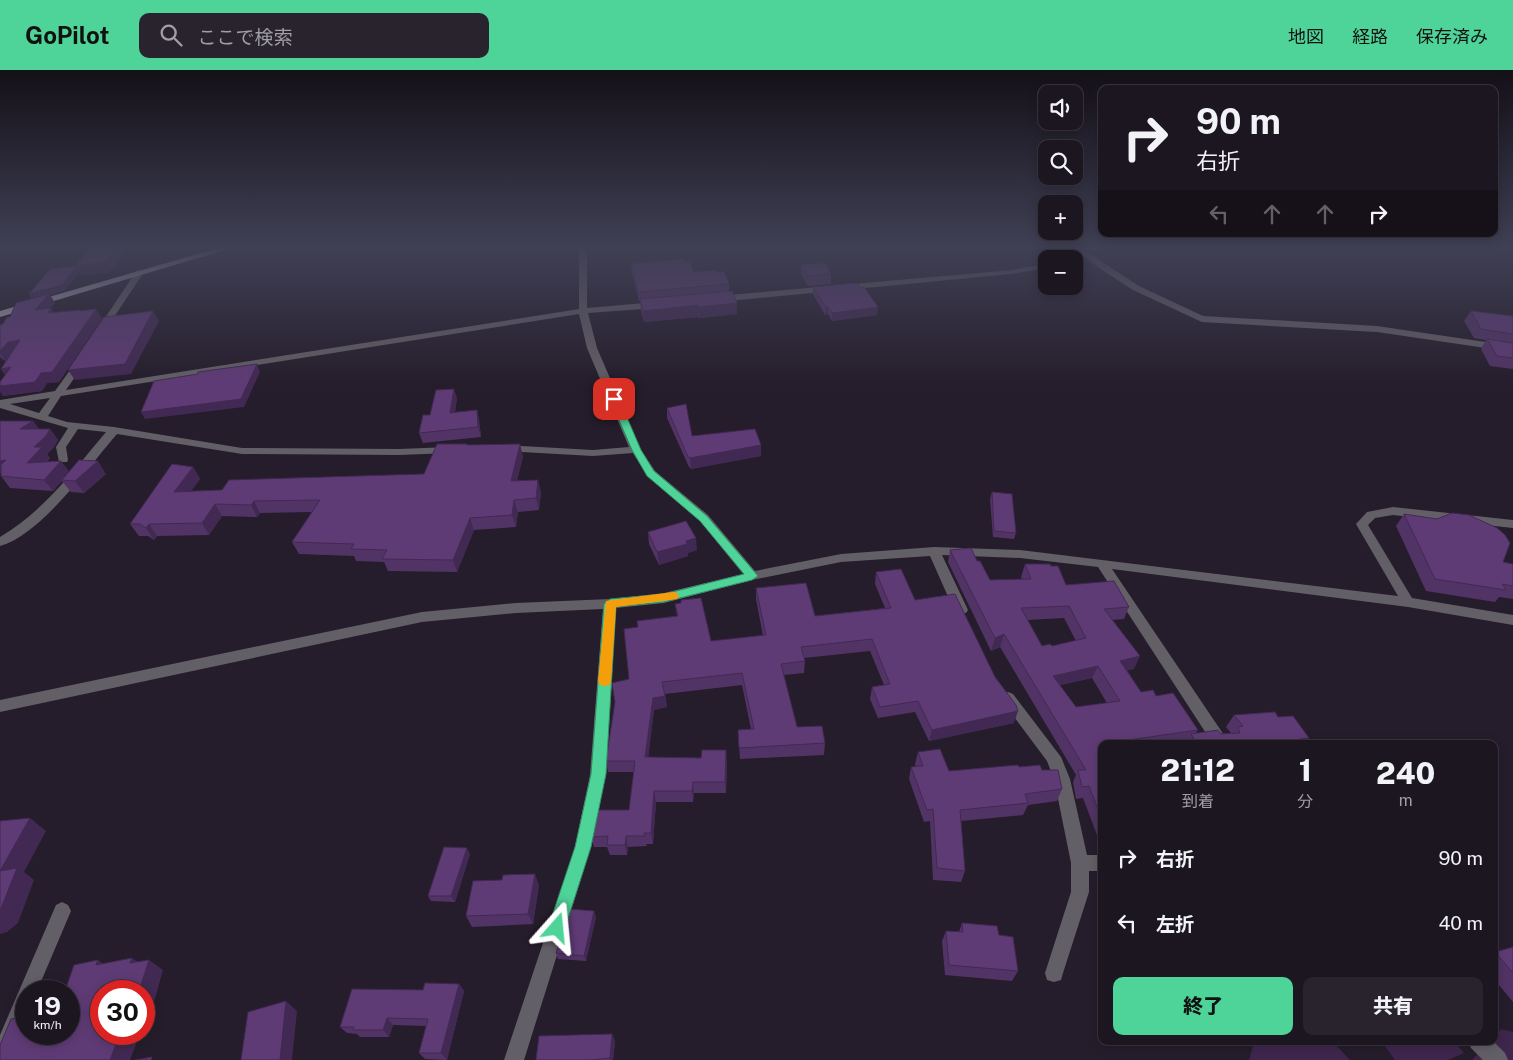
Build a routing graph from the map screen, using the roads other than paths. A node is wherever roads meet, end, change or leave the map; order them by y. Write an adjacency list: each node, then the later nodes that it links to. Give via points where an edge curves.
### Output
1 (69, 293): 9 (main road)
2 (126, 293): 10 (street)
3 (583, 293): 8 (street)
4 (783, 293): 6 (street)
5 (1150, 293): 11 (street, via 1202,319 1377,329)
6 (709, 300)
7 (670, 303): 8 (street)
8 (583, 312): 13 (street); 20 (street, via 592,348)
9 (0, 314)
10 (97, 336)
11 (1513, 349)
12 (86, 353): 13 (street)
13 (59, 393): 14 (street); 15 (street)
14 (0, 404): 15 (street)
15 (40, 418): 16 (street)
16 (75, 426): 17 (street); 21 (street, via 61,447)
17 (114, 430): 19 (street, via 242,451); 23 (street, via 36,519)
18 (498, 448): 20 (street, via 593,453)
19 (458, 449)
20 (636, 450): 26 (street, via 651,473 704,518)
21 (62, 460)
22 (1513, 524): 27 (street, via 1393,511 1371,515 1362,524)
23 (0, 542)
24 (934, 551): 25 (street, via 1020,554); 26 (street, via 842,558); 29 (street)
25 (1102, 563): 27 (street); 33 (street)
26 (752, 576): 28 (street, via 664,598)
27 (1408, 602): 30 (street)
28 (610, 604): 32 (street, via 422,617); 42 (street, via 598,774 593,802 583,847)
29 (966, 620)
30 (1513, 620)
31 (998, 684): 35 (street, via 1053,757 1062,779)
32 (0, 706)
33 (1219, 740)
34 (1098, 862): 35 (street)
35 (1080, 863): 37 (street, via 1080,892)
36 (62, 911): 38 (street)
37 (1054, 973)
38 (33, 980)
39 (15, 1023): 41 (street)
40 (1482, 1045): 43 (street)
41 (0, 1059)
42 (514, 1060)
43 (1498, 1060)

